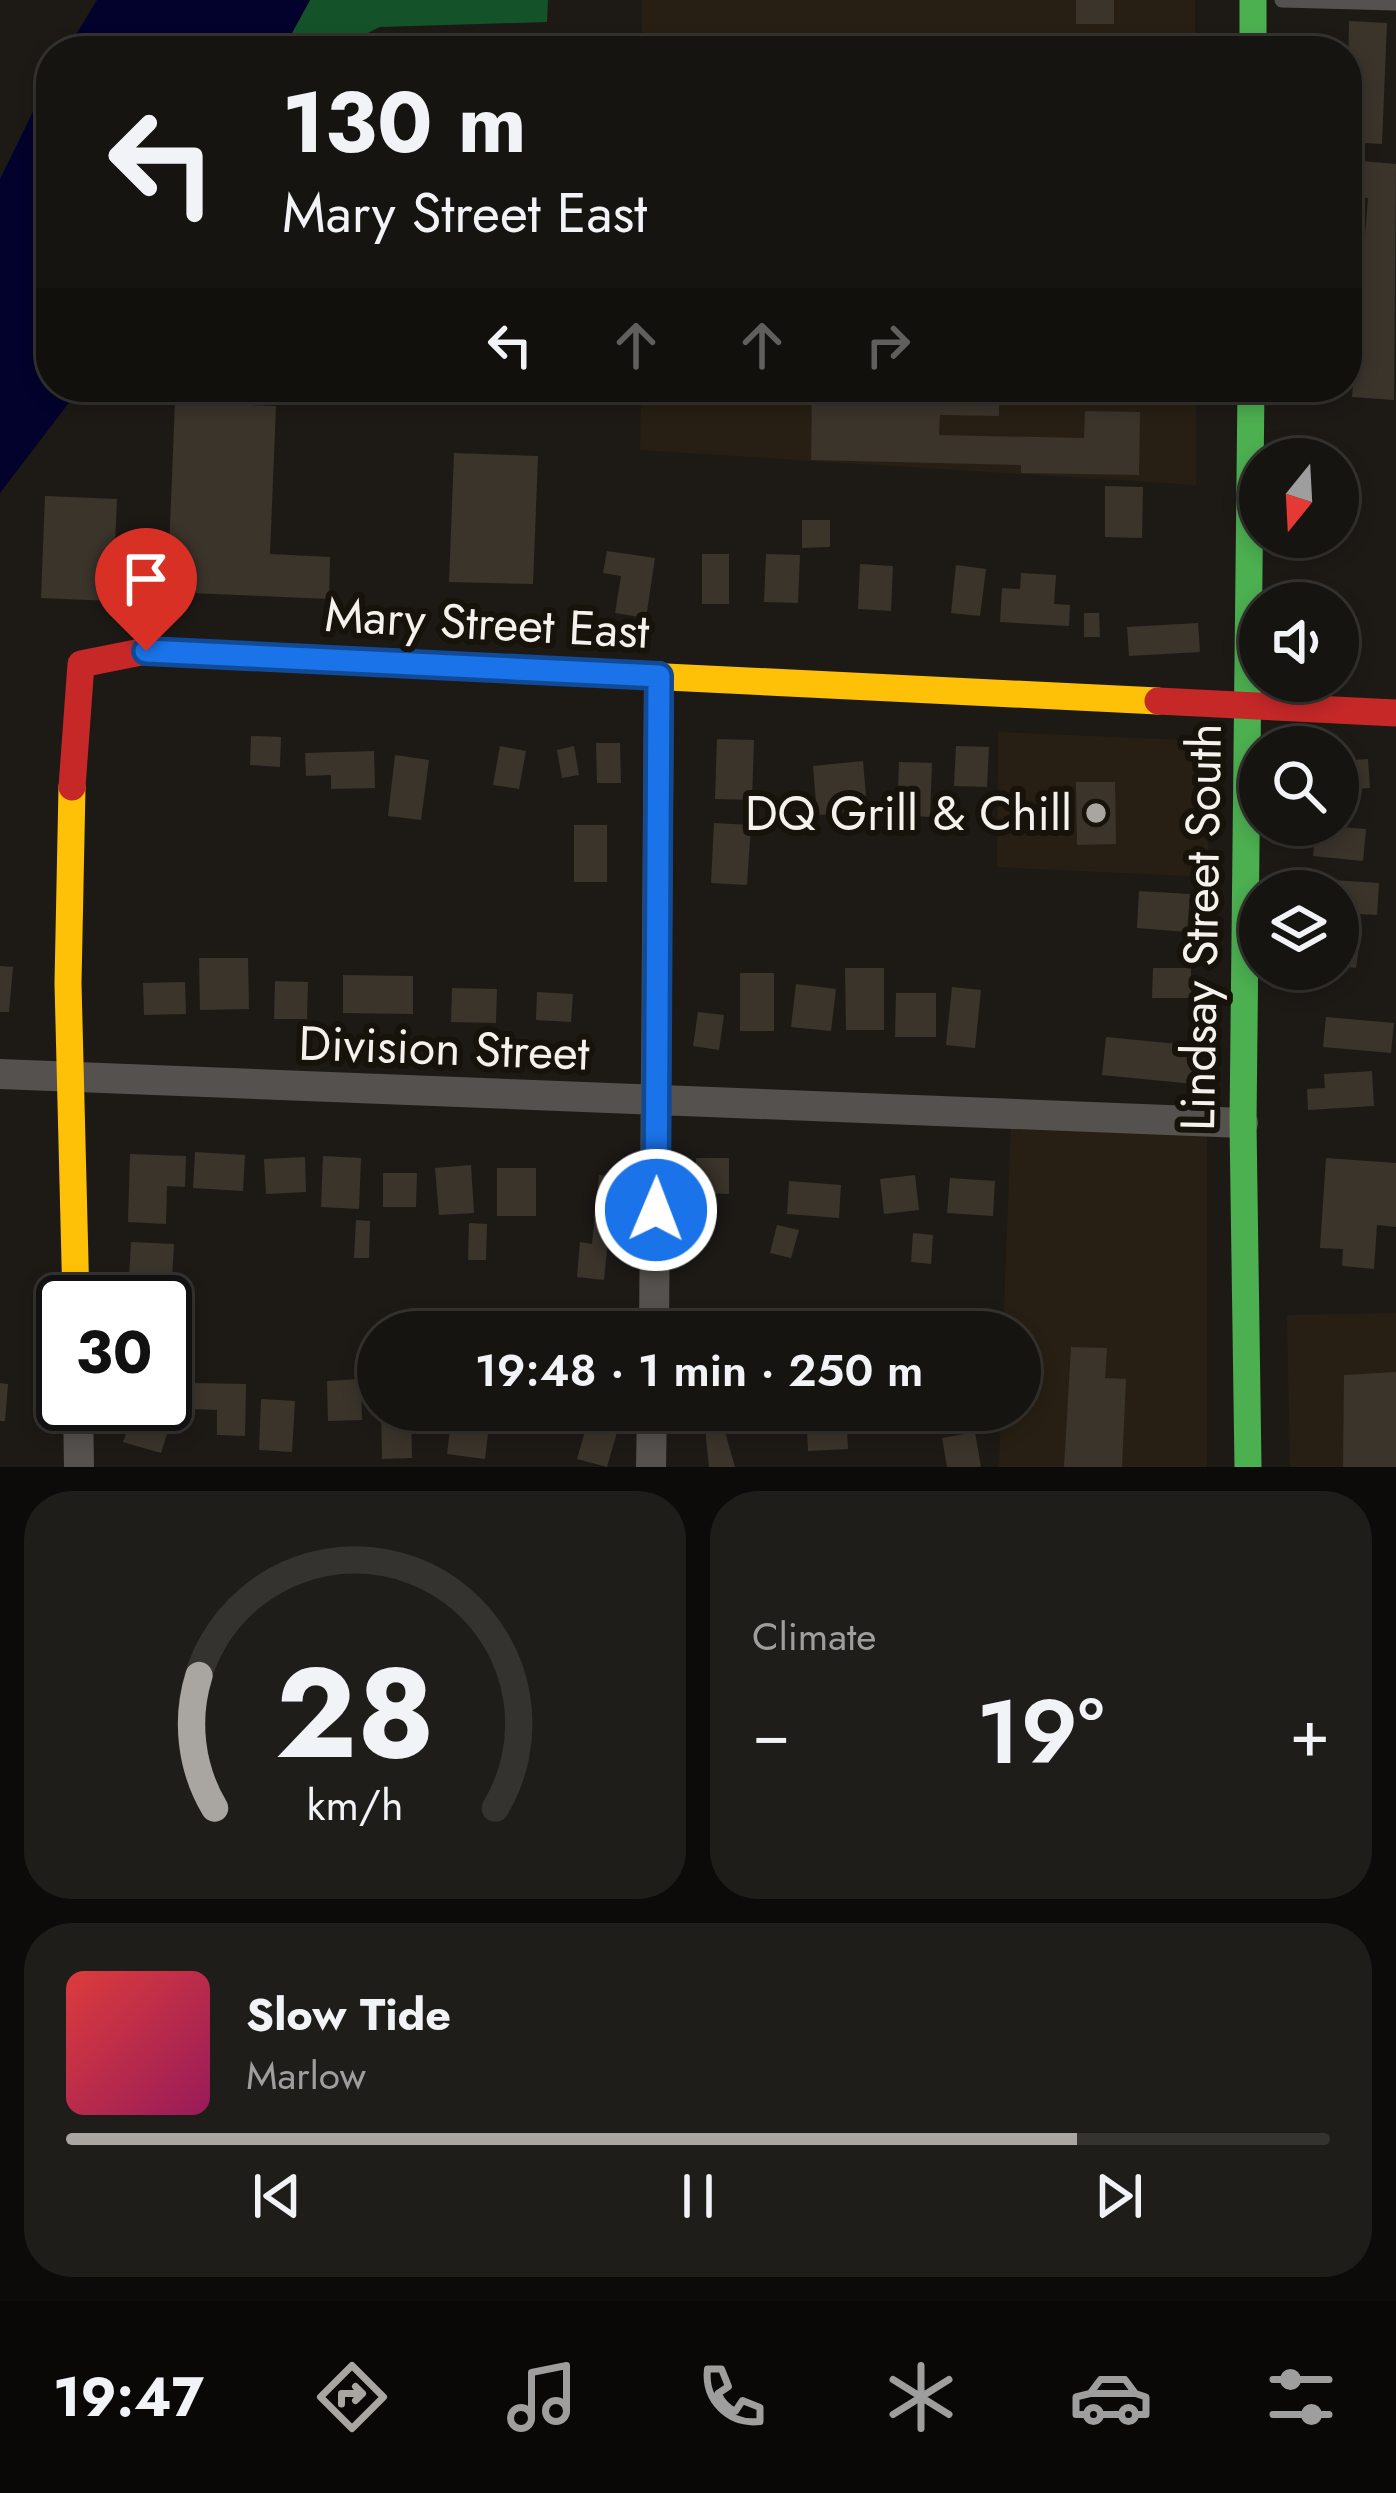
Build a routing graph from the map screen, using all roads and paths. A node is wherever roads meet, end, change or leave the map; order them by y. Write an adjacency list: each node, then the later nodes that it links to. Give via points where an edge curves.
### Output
1 (1253, 0): 4 (street)
2 (1282, 0): 3 (lane)
3 (1396, 3)
4 (1252, 36)
5 (1251, 402): 7 (street, Lindsay Street South)
6 (659, 676): 7 (street, Mary Street East); 10 (street, Mary Street East, via 146,651 81,664 71,736); 11 (street)
7 (1249, 709): 8 (street, Mary Street East); 12 (street, Lindsay Street South)
8 (1396, 713)
9 (0, 1074): 10 (street, Division Street)
10 (71, 1078): 11 (street, Division Street); 13 (street)
11 (657, 1102): 12 (street, Division Street); 14 (street)
12 (1244, 1123): 19 (street, Lindsay Street South)
13 (75, 1275)
14 (653, 1311)
15 (78, 1431): 17 (street)
16 (652, 1431): 18 (street)
17 (79, 1467)
18 (651, 1467)
19 (1248, 1467)

